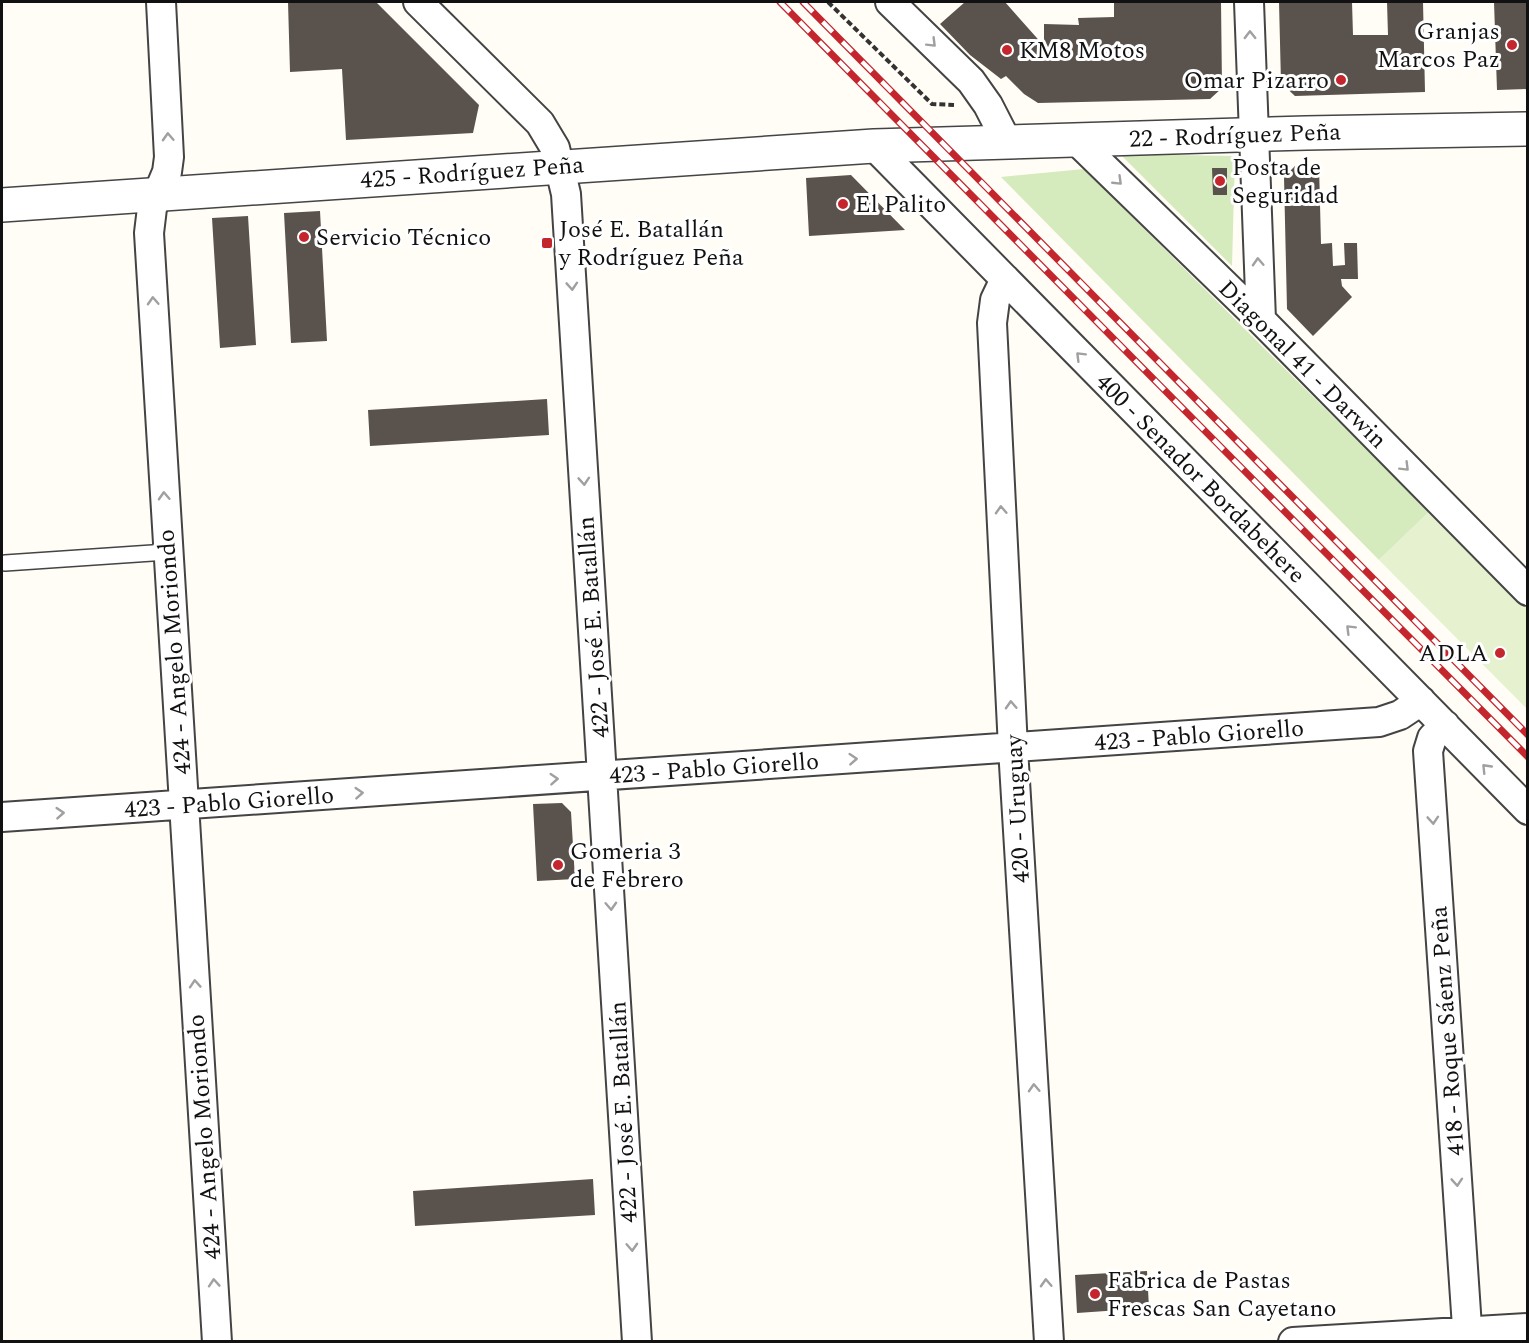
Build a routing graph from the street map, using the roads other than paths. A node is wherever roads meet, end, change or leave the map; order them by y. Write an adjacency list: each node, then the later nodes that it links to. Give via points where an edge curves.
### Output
1 (161, 2): 12 (street, 424 - Angelo Moriondo, one-way to 1, via 169,157)
2 (418, 2): 11 (street, via 540,123 555,148)
3 (890, 2): 8 (street, one-way to 8, via 971,81)
4 (1249, 2): 6 (street, one-way to 4)
5 (1527, 129): 6 (street, 22 - Rodríguez Peña)
6 (1252, 135): 7 (street, 22 - Rodríguez Peña); 15 (street, one-way to 6)
7 (1076, 140): 8 (street, 22 - Rodríguez Peña); 15 (street, Diagonal 41 - Darwin, one-way to 15)
8 (1007, 142): 9 (street, 22 - Rodríguez Peña)
9 (943, 144): 10 (street, 425 - Rodríguez Peña)
10 (874, 146): 11 (street, 425 - Rodríguez Peña); 14 (street, 400 - Senador Bordabehere)
11 (559, 165): 12 (street, 425 - Rodríguez Peña); 22 (street, 422 - José E. Batallán, one-way to 22, via 566,194)
12 (158, 194): 13 (street, 425 - Rodríguez Peña); 16 (street, 424 - Angelo Moriondo, one-way to 12, via 149,233)
13 (2, 205)
14 (1005, 279): 19 (street, 400 - Senador Bordabehere, one-way to 14); 21 (street, 420 - Uruguay, one-way to 14, via 992,323 995,300)
15 (1261, 320): 18 (street, Diagonal 41 - Darwin, one-way to 18)
16 (167, 552): 17 (lane); 23 (street, 424 - Angelo Moriondo)
17 (5, 563)
18 (1527, 591)
19 (1421, 701): 20 (street, 400 - Senador Bordabehere); 21 (street, 423 - Pablo Giorello, via 1400,715 1379,722)
20 (1445, 725): 24 (street, 400 - Senador Bordabehere, one-way to 20); 27 (street, 418 - Roque Sáenz Peña, one-way to 27, via 1432,738 1428,751)
21 (1013, 748): 22 (street, 423 - Pablo Giorello, one-way to 21); 30 (street, 420 - Uruguay, one-way to 21)
22 (603, 776): 23 (street, 423 - Pablo Giorello, one-way to 22); 29 (street, 422 - José E. Batallán, one-way to 29)
23 (183, 805): 25 (street, 423 - Pablo Giorello, one-way to 23); 28 (street, 424 - Angelo Moriondo, one-way to 23)
24 (1527, 810)
25 (2, 817)
26 (1527, 1328): 27 (street)
27 (1467, 1337): 31 (street)
28 (217, 1341)
29 (637, 1341)
30 (1049, 1341)
31 (1293, 1341)

